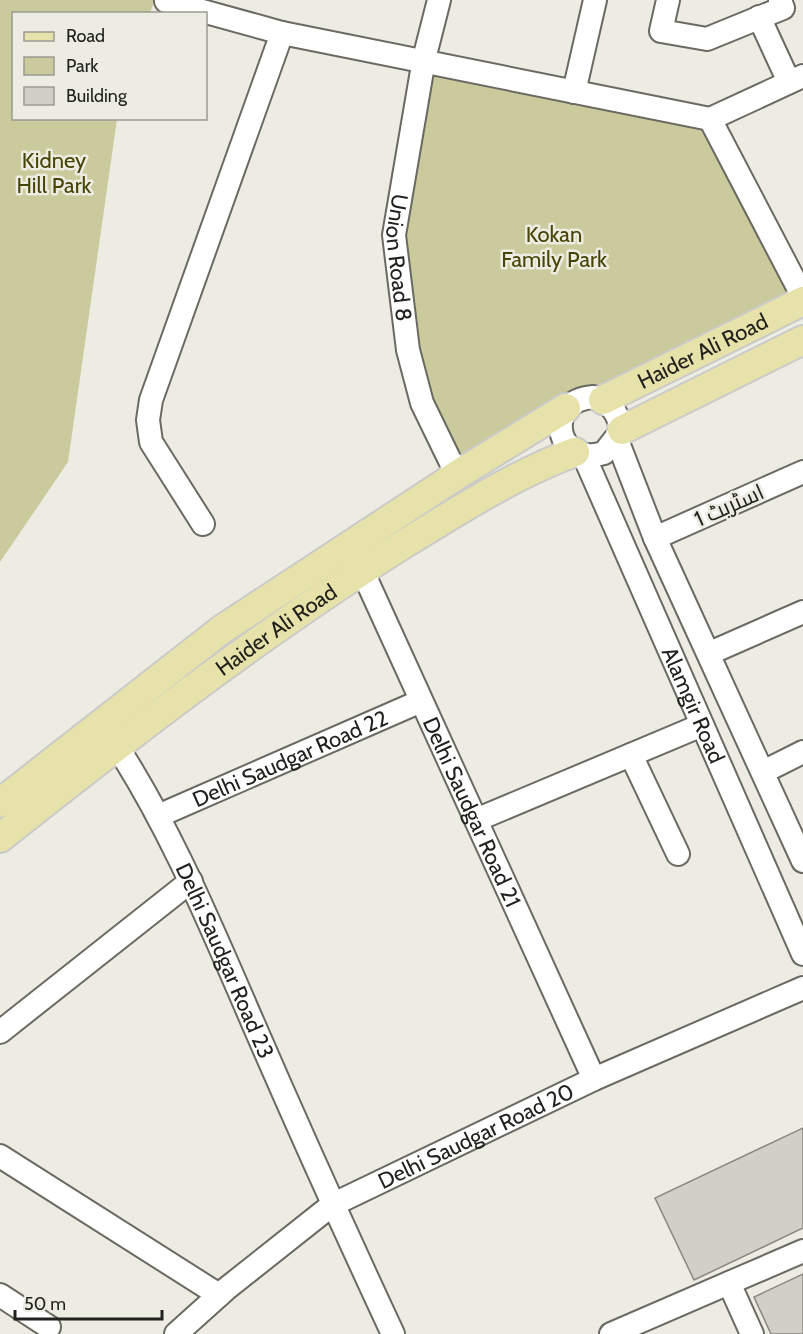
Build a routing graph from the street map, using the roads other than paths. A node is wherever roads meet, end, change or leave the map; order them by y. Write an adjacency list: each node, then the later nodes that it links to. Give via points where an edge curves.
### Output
1 (439, 0): 10 (street, Union Road 8)
2 (595, 0): 12 (street)
3 (668, 0): 8 (street, via 661,31 707,39)
4 (780, 0): 8 (street, via 783,8)
5 (166, 1): 6 (street)
6 (206, 12)
7 (207, 12): 9 (street)
8 (759, 17): 11 (street)
9 (282, 33): 10 (street); 22 (street, via 150,410 151,442)
10 (424, 59): 12 (street); 21 (street, Union Road 8, via 394,236 408,350 416,382 435,434)
11 (796, 79): 13 (street)
12 (574, 92): 13 (street)
13 (710, 119): 14 (street)
14 (803, 299): 16 (main road, Haider Ali Road)
15 (803, 340): 18 (main road, Haider Ali Road)
16 (603, 400): 17 (street, via 583,398); 18 (street, via 617,414)
17 (566, 408): 19 (street, via 560,431 567,445); 21 (main road, Haider Ali Road)
18 (619, 435): 19 (street, via 604,453); 23 (street, Alamgir Road)
19 (580, 454): 25 (main road, Haider Ali Road, via 539,465); 29 (street, Alamgir Road)
20 (803, 472): 23 (street, اسٹریٹ 1)
21 (457, 475): 24 (main road, Haider Ali Road)
22 (203, 524)
23 (655, 538): 27 (street, Alamgir Road)
24 (350, 544): 25 (street, Delhi Saudgar Road 21); 30 (main road, Haider Ali Road, via 221,630)
25 (361, 571): 28 (street, Delhi Saudgar Road 21); 30 (main road, Haider Ali Road)
26 (803, 612): 27 (street)
27 (710, 653): 33 (street, Alamgir Road)
28 (421, 701): 35 (street, Delhi Saudgar Road 22); 36 (street, Delhi Saudgar Road 21)
29 (702, 725): 32 (street); 41 (street, Alamgir Road)
30 (110, 734): 34 (main road, Haider Ali Road); 35 (street, Delhi Saudgar Road 23); 37 (main road, Haider Ali Road)
31 (803, 752): 33 (street)
32 (631, 755): 36 (street); 38 (street)
33 (762, 772): 39 (street, Alamgir Road)
34 (0, 803)
35 (158, 816): 40 (street, Delhi Saudgar Road 23)
36 (476, 820): 44 (street, Delhi Saudgar Road 21)
37 (0, 838)
38 (678, 854)
39 (803, 861)
40 (192, 881): 43 (street); 46 (street, Delhi Saudgar Road 23)
41 (803, 954)
42 (803, 987): 44 (street, Delhi Saudgar Road 20)
43 (0, 1032)
44 (594, 1079): 46 (street, Delhi Saudgar Road 20)
45 (0, 1156): 50 (street)
46 (332, 1205): 50 (street, Delhi Saudgar Road 20); 53 (street, Delhi Saudgar Road 23)
47 (803, 1251): 48 (street)
48 (729, 1283): 54 (street); 55 (street)
49 (0, 1295): 51 (street)
50 (219, 1295): 52 (street, Delhi Saudgar Road 20)
51 (49, 1327)
52 (176, 1334)
53 (393, 1334)
54 (612, 1334)
55 (752, 1334)

